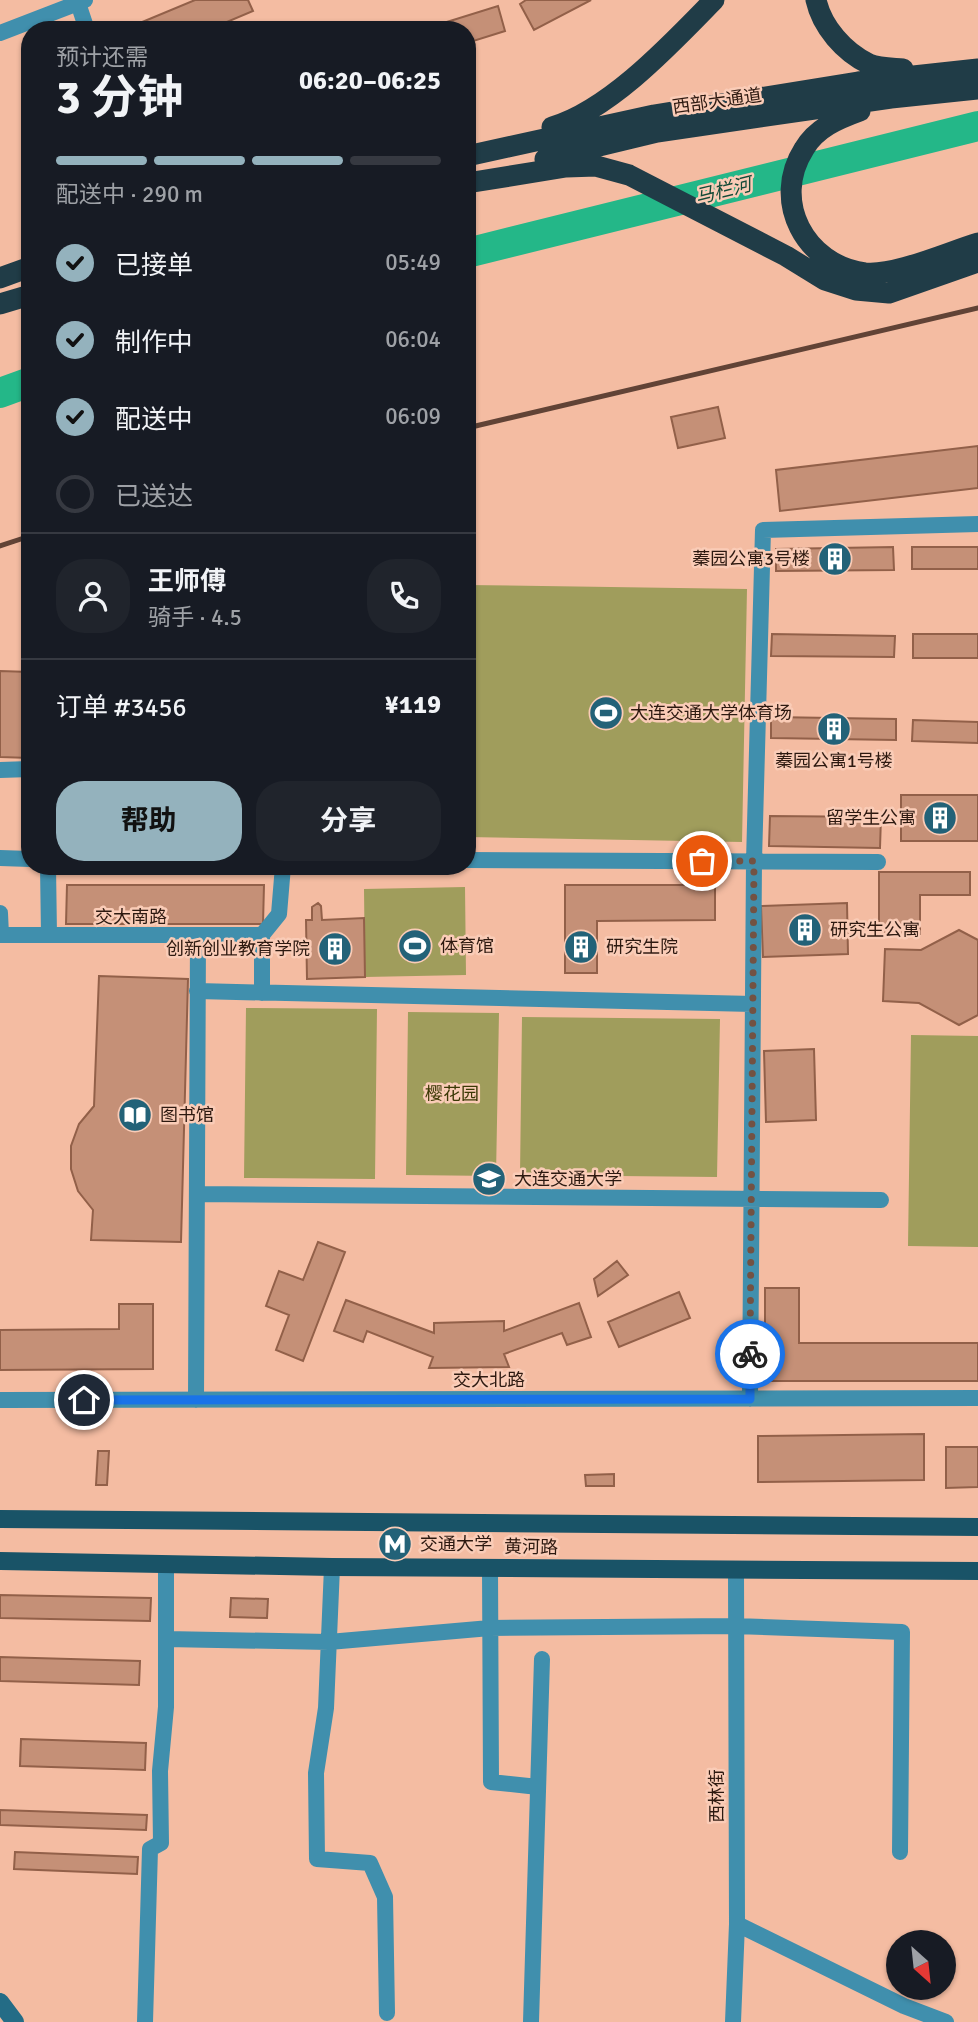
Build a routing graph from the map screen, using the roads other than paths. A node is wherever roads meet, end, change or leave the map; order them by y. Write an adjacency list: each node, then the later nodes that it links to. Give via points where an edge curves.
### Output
1 (714, 0): 12 (highway, via 629,82 568,123)
2 (816, 0): 9 (highway, via 836,38 870,65)
3 (81, 1): 4 (street); 5 (street)
4 (30, 21)
5 (85, 21)
6 (21, 25): 7 (street)
7 (0, 33)
8 (978, 69): 9 (highway, 西部大通道)
9 (947, 72): 13 (highway, 西部大通道, via 654,115)
10 (978, 89): 11 (highway, 西部大通道)
11 (891, 98): 14 (highway, 西部大通道, via 657,132); 16 (highway, via 830,123 805,146 791,189 803,236 817,253 853,270 877,273)
12 (476, 151)
13 (476, 152)
14 (476, 179)
15 (476, 180): 17 (highway, via 596,166 629,175 825,281 856,290 889,293)
16 (978, 243)
17 (978, 262)
18 (21, 270): 19 (highway)
19 (0, 278)
20 (21, 298): 21 (highway)
21 (0, 304)
22 (978, 524): 28 (street, via 763,530)
23 (0, 769): 24 (street)
24 (21, 769)
25 (0, 859): 26 (street)
26 (21, 859)
27 (476, 860): 28 (street)
28 (754, 861): 29 (street); 39 (street)
29 (878, 862)
30 (48, 875): 34 (street)
31 (282, 875): 35 (street, via 279,914)
32 (0, 913): 33 (street)
33 (0, 935): 34 (street, 交大南路)
34 (49, 935): 36 (street, 交大南路)
35 (262, 935): 36 (street, 交大南路); 38 (street)
36 (198, 936): 37 (street)
37 (197, 992): 38 (street); 40 (street)
38 (262, 993): 39 (street)
39 (753, 1004): 41 (street)
40 (197, 1194): 41 (street); 46 (street)
41 (752, 1199): 42 (street); 44 (street)
42 (881, 1200)
43 (978, 1398): 44 (street, 交大北路)
44 (750, 1399): 46 (street, 交大北路)
45 (0, 1400): 46 (street, 交大北路)
46 (196, 1400)
47 (0, 1519): 48 (main road, 黄河路)
48 (978, 1527)
49 (0, 1561): 50 (main road, 黄河路)
50 (166, 1565): 51 (main road, 黄河路); 57 (street)
51 (332, 1567): 52 (main road, 黄河路); 58 (street)
52 (490, 1568): 53 (main road, 黄河路); 56 (street)
53 (736, 1570): 54 (main road, 黄河路); 55 (street, 西林街)
54 (978, 1571)
55 (735, 1626): 56 (street); 61 (street, via 902,1632); 62 (street, 西林街)
56 (490, 1628): 58 (street); 60 (street, via 491,1782)
57 (166, 1640): 58 (street); 66 (street, via 161,1843 150,1849)
58 (329, 1642): 64 (street, via 326,1708 316,1773 317,1859 370,1863 385,1897)
59 (542, 1658): 60 (street)
60 (538, 1787): 67 (street)
61 (900, 1853)
62 (737, 1924): 68 (street, 西林街); 69 (street)
63 (0, 2002): 65 (street)
64 (387, 2013)
65 (15, 2022)
66 (145, 2022)
67 (531, 2022)
68 (733, 2022)
69 (946, 2022)

